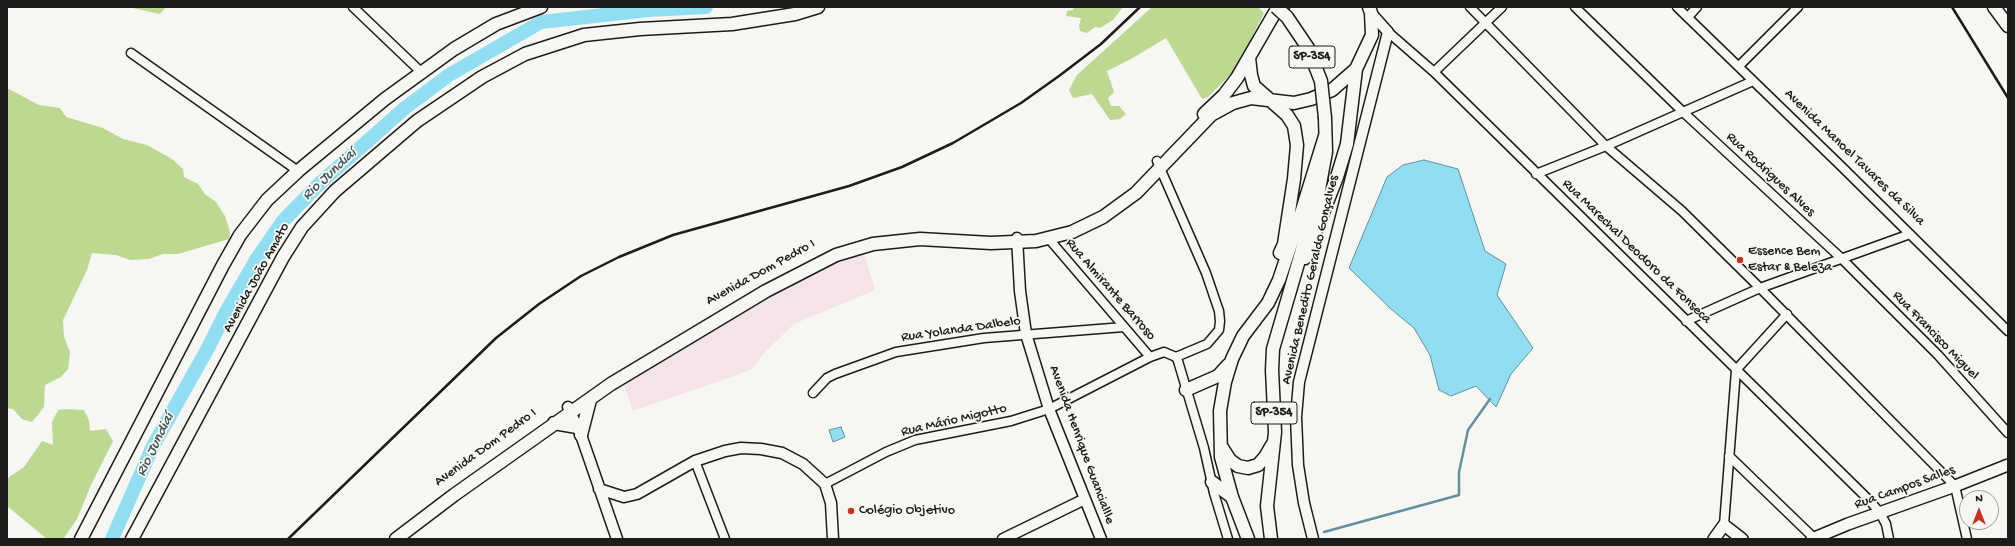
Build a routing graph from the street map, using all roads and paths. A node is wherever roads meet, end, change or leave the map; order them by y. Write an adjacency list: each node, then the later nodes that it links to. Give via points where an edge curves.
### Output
1 (353, 7): 22 (street)
2 (818, 7): 72 (main road, Avenida João Amato, via 795,14 732,24 584,34 525,54 482,77 417,121 335,191 302,227 283,257)
3 (1276, 7): 27 (main road, SP-354, bridge, via 1287,17 1308,48 1321,81)
4 (1283, 7): 19 (main road, via 1274,14)
5 (1470, 7): 15 (street)
6 (1502, 7): 15 (street)
7 (1575, 7): 26 (street, Rua Rodrigues Alves)
8 (1677, 7): 14 (street, Avenida Manoel Tavares da Silva)
9 (1697, 7): 14 (street)
10 (1798, 7): 20 (street)
11 (1994, 7): 16 (main road)
12 (535, 8): 22 (main road, via 496,24)
13 (1371, 9): 17 (street, Rua Marechal Deodoro da Fonseca); 21 (main road, via 1372,35)
14 (1688, 17): 20 (street, Avenida Manoel Tavares da Silva)
15 (1487, 23): 23 (street); 29 (street)
16 (2008, 26)
17 (1388, 32): 23 (street, Rua Marechal Deodoro da Fonseca); 82 (street, Avenida Benedito Geraldo Gonçalves, via 1299,382 1296,417 1298,466)
18 (131, 53): 31 (street)
19 (1249, 58): 25 (main road, via 1254,86); 28 (main road, via 1224,95)
20 (1739, 66): 24 (street, Avenida Manoel Tavares da Silva)
21 (1356, 69): 25 (main road, via 1332,90 1311,99); 37 (main road, via 1347,144 1323,215)
22 (422, 72): 31 (main road)
23 (1434, 72): 32 (street, Rua Marechal Deodoro da Fonseca)
24 (1753, 81): 26 (street); 33 (street, Avenida Manoel Tavares da Silva)
25 (1274, 102): 28 (main road, via 1251,98 1233,103 1211,115); 41 (main road, via 1294,126 1297,145 1294,178 1284,244 1272,279)
26 (1682, 111): 29 (street); 36 (street, Rua Rodrigues Alves)
27 (1325, 136): 37 (main road, SP-354, via 1326,152 1318,195); 41 (main road, SP-354, via 1279,280 1268,303)
28 (1182, 139): 30 (main road, Avenida Dom Pedro I)
29 (1606, 146): 32 (street); 38 (street, via 1682,211)
30 (1159, 164): 34 (main road, Avenida Dom Pedro I, via 1136,193 1103,217 1072,232); 35 (main road, Avenida Dom Pedro I, via 1103,211 1072,226); 46 (street, via 1206,273 1220,321 1219,330 1206,344)
31 (298, 171): 71 (main road, via 267,200 240,235)
32 (1536, 174): 40 (street, Rua Marechal Deodoro da Fonseca)
33 (1910, 234): 36 (street); 43 (street, Avenida Manoel Tavares da Silva)
34 (1049, 239): 35 (main road, Avenida Dom Pedro I); 42 (street, Rua Almirante Barroso)
35 (1016, 240): 44 (street, Avenida Henrique Guanciallle); 51 (main road, Avenida Dom Pedro I, via 920,239 873,244 836,255 766,291 629,373); 52 (main road, Avenida Dom Pedro I, via 919,233 851,244 807,263 634,361)
36 (1841, 258): 38 (street); 56 (street, Rua Francisco Miguel, via 1938,355)
37 (1291, 288): 57 (main road, SP-354, via 1273,349 1276,424)
38 (1760, 288): 39 (street); 40 (street)
39 (1787, 314): 48 (street); 64 (street)
40 (1686, 321): 48 (street, Rua Marechal Deodoro da Fonseca)
41 (1251, 325): 47 (main road, SP-354)
42 (1124, 327): 44 (street, Rua Yolanda Dalbelo); 45 (street, Rua Almirante Barroso)
43 (2008, 332)
44 (1026, 334): 50 (street, Rua Yolanda Dalbelo, via 937,344 896,352 835,374 827,378); 53 (street, Avenida Henrique Guanciallle)
45 (1150, 357): 46 (street, Rua Mário Migotto, via 1164,352); 53 (street, Rua Mário Migotto)
46 (1176, 357): 49 (street)
47 (1232, 359): 49 (main road, via 1218,376); 58 (main road, SP-354, via 1224,382 1220,411)
48 (1736, 370): 59 (street); 68 (street, Rua Marechal Deodoro da Fonseca)
49 (1186, 390): 62 (street)
50 (813, 393)
51 (590, 400): 52 (main road, Avenida Dom Pedro I); 55 (main road)
52 (569, 409): 54 (main road, Avenida Dom Pedro I); 55 (street); 73 (main road, Avenida Dom Pedro I)
53 (1049, 409): 63 (street, Rua Mário Migotto, via 1012,421 915,440); 67 (street, Avenida Henrique Guanciallle)
54 (554, 423): 55 (main road); 74 (main road, Avenida Dom Pedro I)
55 (579, 431): 65 (street)
56 (2008, 433)
57 (1274, 440): 58 (main road, via 1258,465 1248,468 1238,466 1230,460); 81 (main road, SP-354, via 1267,506)
58 (1220, 445): 66 (main road, SP-354)
59 (1729, 456): 69 (street); 85 (street)
60 (695, 461): 63 (street, via 741,448 761,449 782,453 803,464); 65 (street, via 637,494 624,497); 75 (street)
61 (2008, 465): 64 (main road, Rua Campos Salles)
62 (1212, 482): 66 (main road); 79 (street)
63 (825, 484): 76 (street, via 831,503)
64 (1955, 486): 68 (main road, Rua Campos Salles); 87 (street)
65 (599, 489): 70 (street)
66 (1232, 497): 80 (main road, SP-354)
67 (1085, 499): 77 (street); 78 (street, Avenida Henrique Guanciallle)
68 (1880, 513): 85 (main road, Rua Campos Salles); 86 (street, via 1886,524)
69 (1724, 525): 83 (main road); 84 (main road)
70 (616, 538)
71 (81, 539)
72 (132, 539)
73 (387, 539)
74 (396, 539)
75 (724, 539)
76 (832, 539)
77 (1004, 539)
78 (1101, 539)
79 (1228, 539)
80 (1248, 539)
81 (1271, 539)
82 (1313, 539)
83 (1714, 539)
84 (1742, 539)
85 (1814, 539)
86 (1889, 539)
87 (1967, 539)

